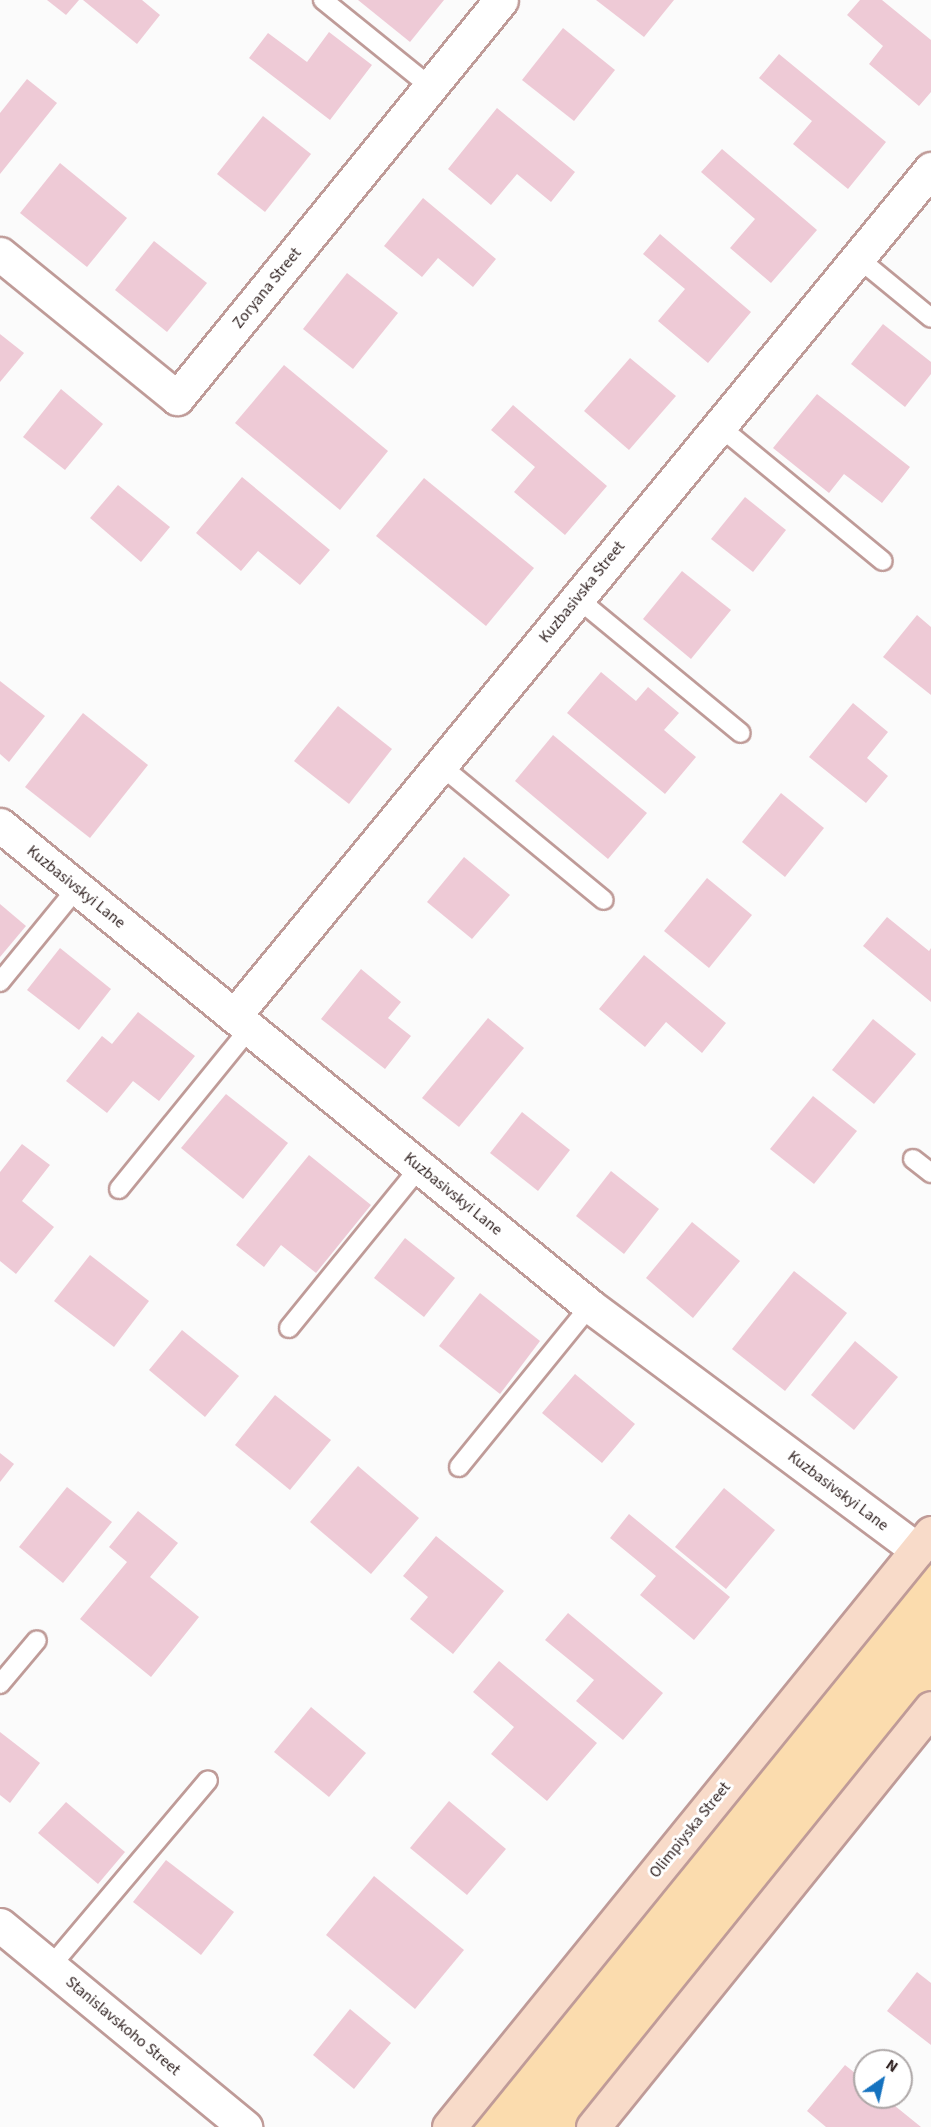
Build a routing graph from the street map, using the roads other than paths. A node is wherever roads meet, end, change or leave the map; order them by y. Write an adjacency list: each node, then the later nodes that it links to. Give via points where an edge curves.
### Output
1 (323, 0): 3 (lane)
2 (501, 0): 3 (street, Zoryana Street)
3 (430, 87): 5 (street, Zoryana Street, via 177,398)
4 (931, 169): 6 (street, Kuzbasivska Street)
5 (0, 254)
6 (858, 258): 7 (lane); 8 (street, Kuzbasivska Street)
7 (931, 318)
8 (719, 426): 9 (lane); 10 (street, Kuzbasivska Street)
9 (883, 561)
10 (577, 598): 11 (lane); 12 (street, Kuzbasivska Street)
11 (741, 733)
12 (440, 765): 15 (lane); 17 (street, Kuzbasivska Street)
13 (0, 825): 14 (street, Kuzbasivskyi Lane)
14 (77, 888): 16 (lane); 17 (street, Kuzbasivskyi Lane)
15 (604, 900)
16 (0, 982)
17 (242, 1022): 19 (street, Kuzbasivskyi Lane); 21 (lane)
18 (913, 1159): 20 (lane)
19 (420, 1167): 22 (street, Kuzbasivskyi Lane); 23 (lane)
20 (931, 1173)
21 (119, 1189)
22 (590, 1306): 24 (lane); 25 (street, Kuzbasivskyi Lane)
23 (289, 1328)
24 (459, 1467)
25 (924, 1541): 33 (main road, Olimpiyska Street)
26 (36, 1640): 27 (lane)
27 (0, 1684)
28 (931, 1708): 34 (main road)
29 (208, 1779): 31 (lane)
30 (0, 1925): 31 (street, Stanislavskoho Street)
31 (51, 1966): 32 (street, Stanislavskoho Street)
32 (245, 2127)
33 (449, 2127)
34 (593, 2127)

